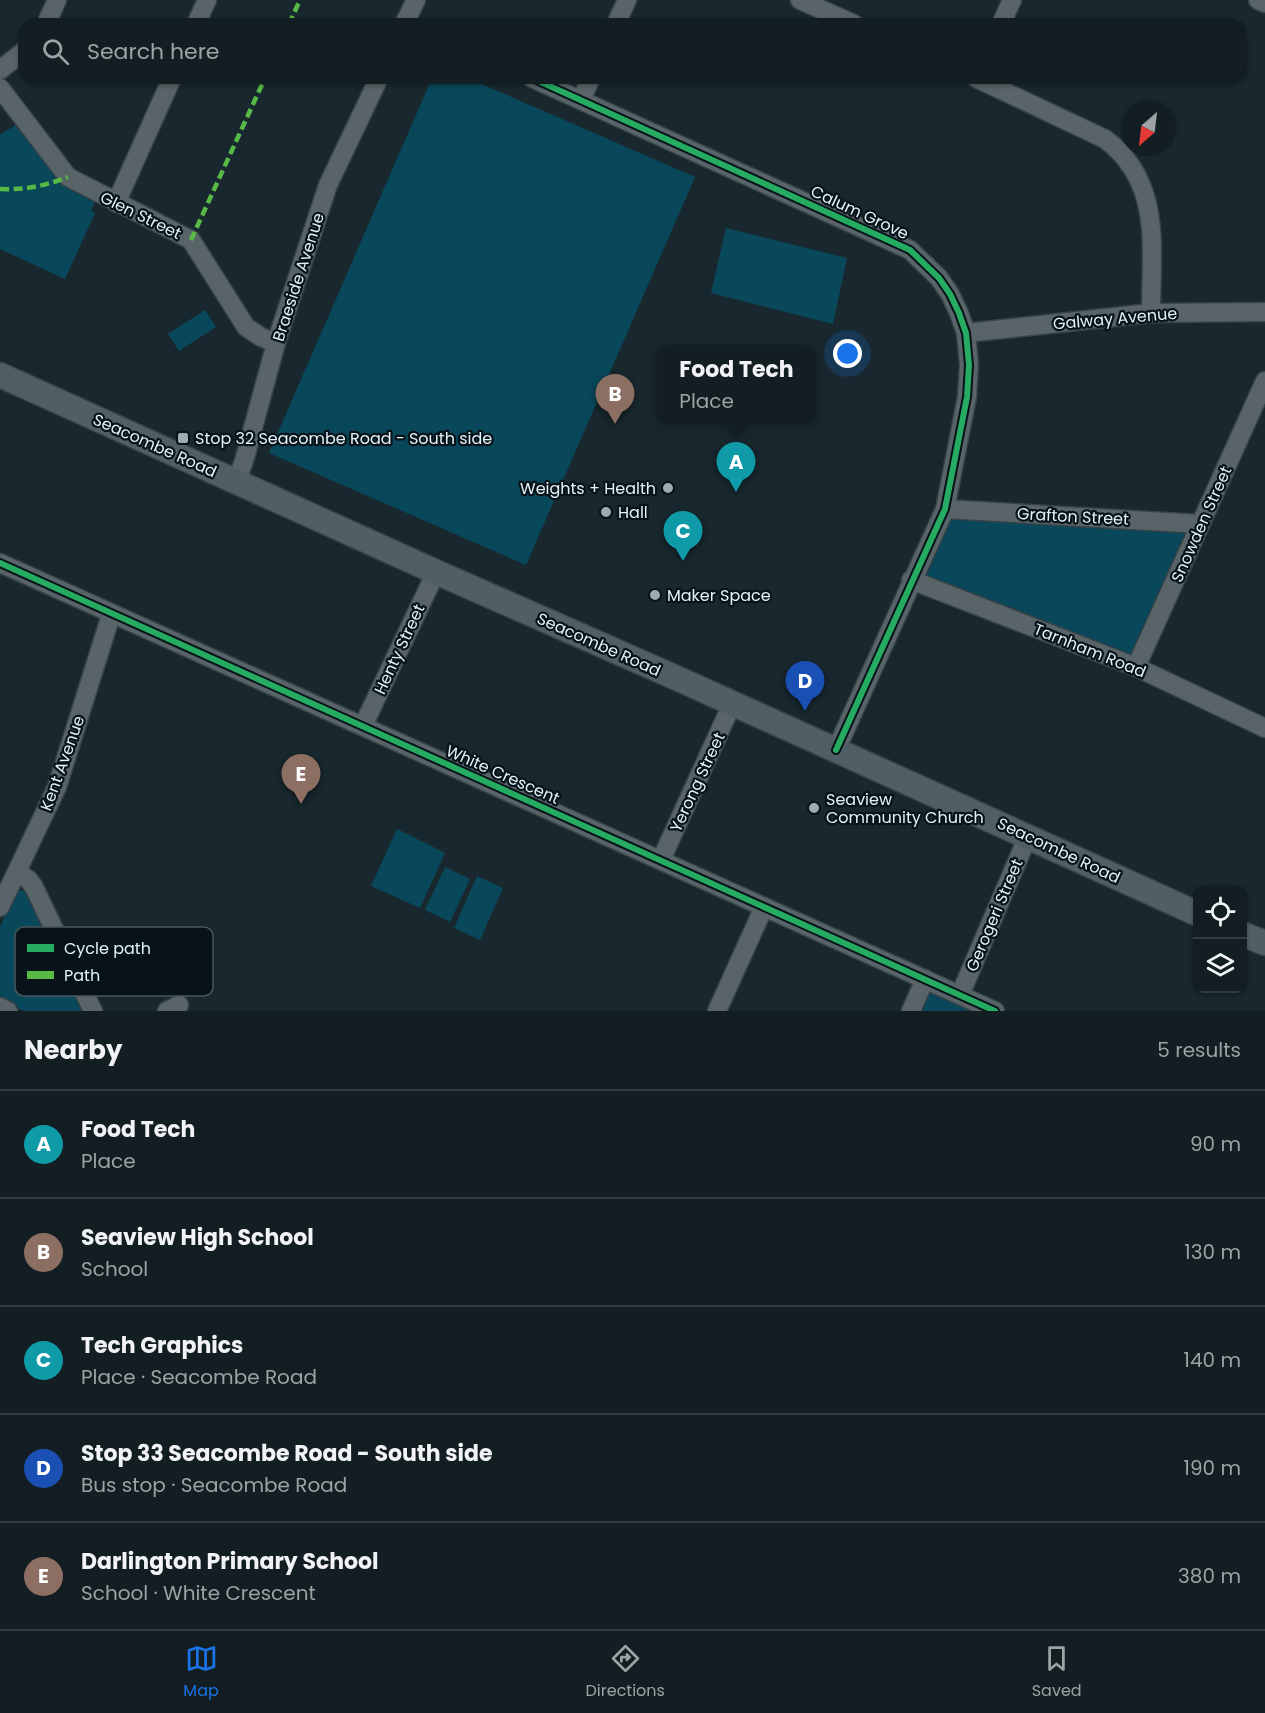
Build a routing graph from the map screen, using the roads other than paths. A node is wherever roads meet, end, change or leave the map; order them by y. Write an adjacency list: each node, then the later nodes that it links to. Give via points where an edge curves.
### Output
1 (57, 0): 9 (street)
2 (207, 0): 10 (street)
3 (416, 0): 11 (street)
4 (627, 0): 12 (street)
5 (800, 0): 13 (street)
6 (1012, 0): 14 (street)
7 (1258, 0): 8 (street)
8 (1265, 3)
9 (49, 18)
10 (199, 18)
11 (409, 18)
12 (619, 18)
13 (840, 18)
14 (1004, 18)
15 (18, 56): 16 (street)
16 (0, 70)
17 (169, 84): 24 (street)
18 (376, 84): 28 (street, Braeside Avenue, via 328,185)
19 (545, 84): 23 (street, Calum Grove)
20 (588, 84): 23 (street)
21 (989, 84): 25 (street, via 1105,139 1128,161 1140,180 1150,210)
22 (0, 88): 24 (street, Glen Street, via 68,177)
23 (581, 100): 27 (street, Calum Grove, via 910,250 950,294)
24 (116, 203): 28 (street, Glen Street, via 191,240 246,327)
25 (1151, 313): 26 (street, Galway Avenue); 27 (street, Galway Avenue)
26 (1265, 317)
27 (966, 333): 32 (street, Calum Grove, via 967,397)
28 (276, 343): 31 (street, Braeside Avenue)
29 (1, 379): 31 (main road, Seacombe Road)
30 (1265, 381): 33 (street, Snowden Street)
31 (237, 482): 35 (main road, Seacombe Road)
32 (945, 509): 33 (street, Grafton Street); 36 (street, Calum Grove)
33 (1200, 524): 38 (street, Snowden Street)
34 (0, 563): 37 (street, White Crescent)
35 (436, 572): 39 (main road, Seacombe Road); 40 (street, Henty Street)
36 (911, 580): 38 (street, Tarnham Road); 42 (street, Calum Grove)
37 (111, 615): 40 (street, White Crescent); 45 (street, Kent Avenue, via 57,787)
38 (1137, 667): 41 (street, Tarnham Road)
39 (732, 704): 42 (main road, Seacombe Road); 44 (street, Yerong Street)
40 (363, 726): 44 (street, White Crescent)
41 (1265, 728)
42 (836, 750): 43 (main road, Seacombe Road)
43 (1028, 836): 48 (main road, Seacombe Road); 53 (street, Gerogeri Street)
44 (661, 860): 47 (street, White Crescent)
45 (16, 872): 46 (street, Kent Avenue); 49 (street, via 34,887)
46 (0, 907)
47 (765, 907): 52 (street, White Crescent); 58 (street)
48 (1193, 912)
49 (53, 927)
50 (1247, 936): 51 (main road)
51 (1265, 943)
52 (926, 979): 53 (street, White Crescent); 59 (street)
53 (960, 995): 60 (street, White Crescent)
54 (86, 996): 57 (street)
55 (0, 1007): 56 (street)
56 (8, 1011)
57 (93, 1011)
58 (717, 1011)
59 (911, 1011)
60 (995, 1011)

